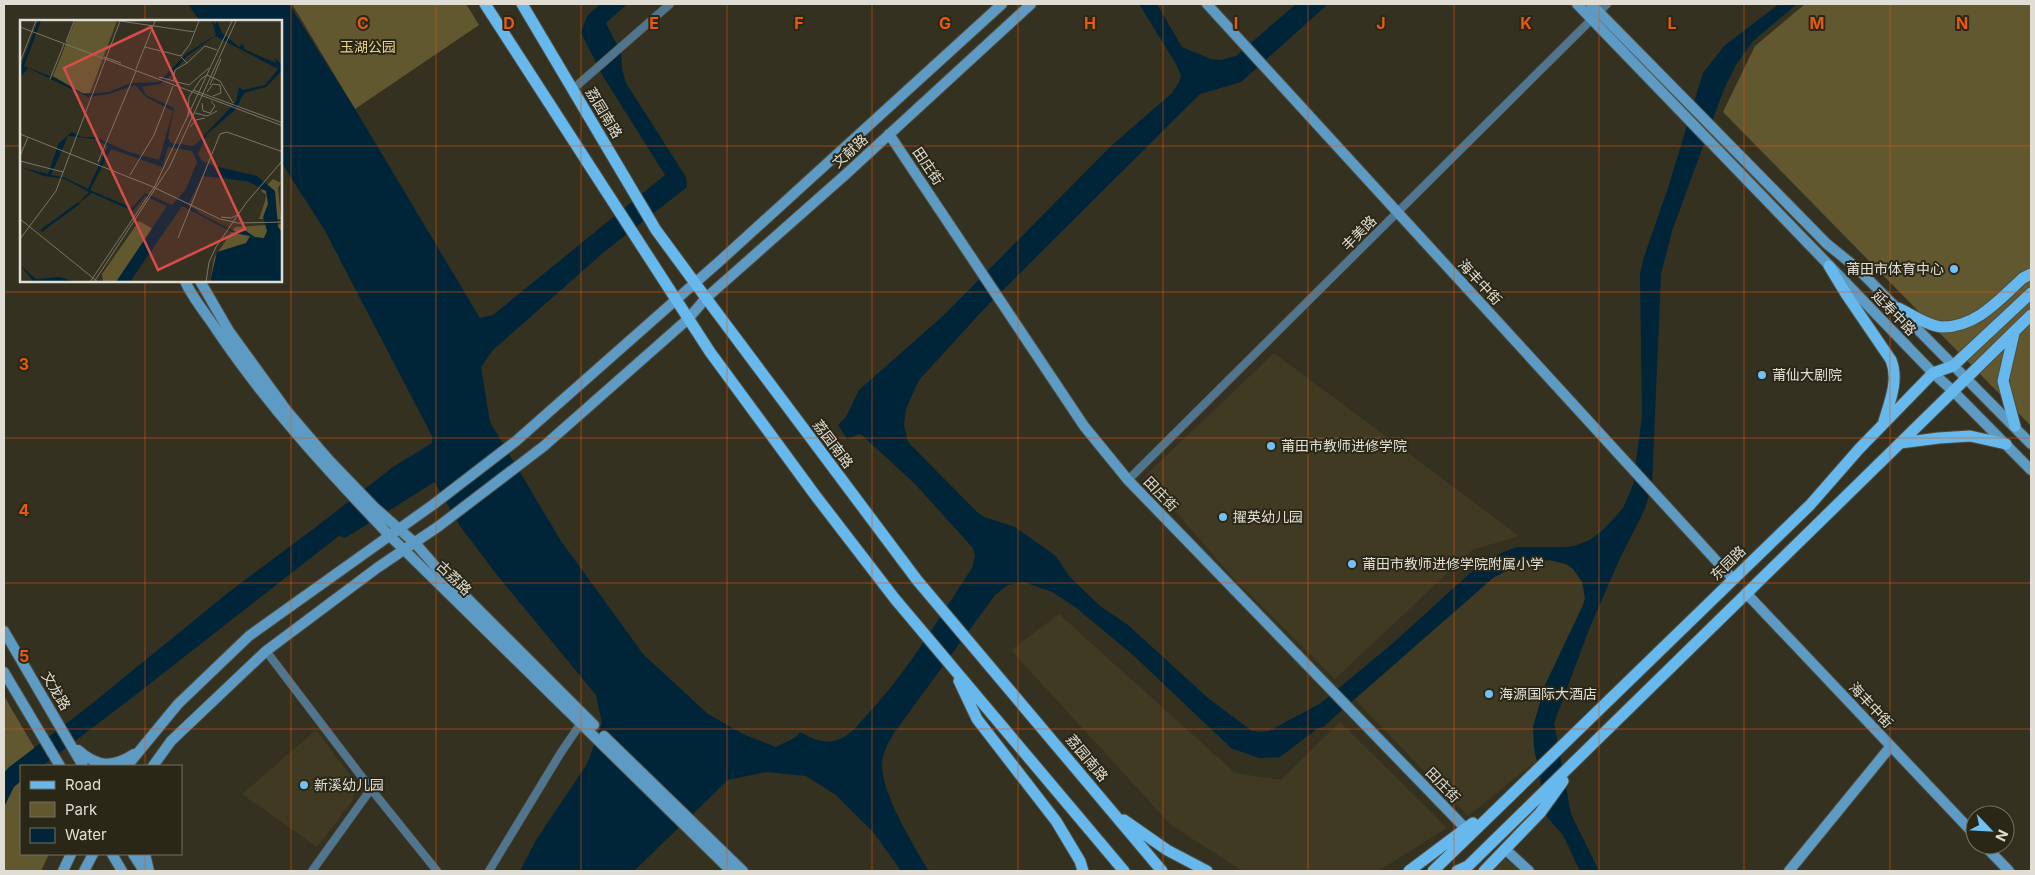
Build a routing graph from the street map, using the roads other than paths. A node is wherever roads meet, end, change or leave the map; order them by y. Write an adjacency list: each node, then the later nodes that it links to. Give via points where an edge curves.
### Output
1 (485, 4): 20 (main road)
2 (522, 4): 10 (main road, 荔园南路)
3 (670, 4): 10 (street)
4 (1002, 4): 17 (main road)
5 (1031, 4): 11 (main road, 文献路)
6 (1207, 4): 12 (main road, 海丰中街)
7 (1578, 4): 9 (main road)
8 (1607, 4): 9 (street, 丰美路)
9 (1594, 11): 12 (street, 丰美路); 13 (main road, 延寿中路, via 1679,109); 21 (main road, 延寿中路, via 1826,244 1858,269)
10 (572, 89): 17 (main road, 荔园南路, via 656,230)
11 (889, 134): 19 (main road, 文献路); 35 (main road, 田庄街, via 1084,426)
12 (1398, 212): 35 (street, 丰美路); 40 (main road, 海丰中街)
13 (1830, 266): 26 (main road, 延寿中路); 29 (main road, via 1895,369 1894,386)
14 (2031, 274): 21 (main road, via 1973,320 1941,327)
15 (186, 282): 37 (main road, 古荔路, via 257,386)
16 (201, 282): 36 (main road, 古荔路, via 229,331 287,411 374,507)
17 (694, 282): 19 (main road, 荔园南路); 20 (main road)
18 (2031, 293): 25 (main road, 东园路)
19 (706, 298): 23 (main road, 文献路); 59 (main road, 荔园南路, via 917,580)
20 (675, 299): 23 (main road); 36 (main road, via 510,446)
21 (1898, 308): 25 (main road, 延寿中路)
22 (2031, 315): 24 (main road)
23 (688, 319): 38 (main road, 文献路, via 544,446); 44 (main road, via 815,495 895,599)
24 (2014, 332): 27 (main road); 30 (main road, via 2002,381)
25 (1953, 366): 26 (main road, 东园路); 27 (main road, 延寿中路)
26 (1933, 373): 28 (main road, 延寿中路); 29 (main road, 东园路)
27 (1966, 379): 28 (main road); 30 (main road, 延寿中路)
28 (1953, 391): 31 (main road); 32 (main road, 延寿中路)
29 (1883, 424): 40 (main road, 东园路, via 1810,505)
30 (2015, 426): 33 (main road, 延寿中路)
31 (1900, 443): 32 (main road, via 1970,436); 41 (main road)
32 (2006, 444): 34 (main road, 延寿中路)
33 (2031, 444)
34 (2031, 470)
35 (1128, 480): 61 (main road, 田庄街)
36 (400, 528): 37 (main road); 38 (main road, 古荔路)
37 (390, 536): 39 (main road, 古荔路); 50 (main road, via 249,636 178,704)
38 (415, 542): 39 (main road, 文献路); 47 (main road, 古荔路, via 434,566)
39 (404, 550): 43 (main road, 文献路); 47 (main road, 古荔路)
40 (1733, 579): 57 (main road, 东园路)
41 (1746, 593): 49 (main road, 海丰中街); 51 (main road)
42 (4, 630): 48 (main road, 文龙路)
43 (266, 651): 46 (main road, 文献路); 58 (street)
44 (952, 666): 63 (main road, via 977,719 1056,821); 82 (main road)
45 (4, 672): 52 (main road)
46 (192, 721): 55 (main road, via 171,741); 56 (main road)
47 (586, 725): 71 (main road, 古荔路); 79 (street, via 560,754)
48 (72, 745): 50 (main road, via 88,759 111,764); 53 (main road, 文龙路)
49 (1891, 746): 60 (main road, 海丰中街); 90 (main road)
50 (142, 749): 54 (main road)
51 (1586, 751): 62 (main road, via 1540,813); 87 (main road, via 1468,866)
52 (59, 765)
53 (82, 765)
54 (129, 765)
55 (154, 765)
56 (162, 765)
57 (1524, 784): 61 (main road); 86 (main road, 东园路)
58 (371, 789): 77 (street); 78 (street)
59 (1111, 810): 83 (main road, 荔园南路); 84 (main road, via 1167,850)
60 (1965, 824)
61 (1466, 829): 85 (main road)
62 (1505, 849): 88 (main road); 89 (main road)
63 (1075, 851): 80 (main road); 81 (main road)
64 (65, 855): 72 (main road)
65 (70, 855): 72 (main road)
66 (92, 855): 73 (main road)
67 (113, 855): 74 (main road)
68 (134, 855): 75 (main road)
69 (145, 855): 76 (main road)
70 (1994, 855): 91 (main road)
71 (735, 870)
72 (62, 871)
73 (84, 871)
74 (122, 871)
75 (144, 871)
76 (149, 871)
77 (312, 871)
78 (437, 871)
79 (489, 871)
80 (1083, 871)
81 (1092, 871)
82 (1124, 871)
83 (1162, 871)
84 (1207, 871)
85 (1409, 871)
86 (1432, 871)
87 (1457, 871)
88 (1484, 871)
89 (1529, 871)
90 (1789, 871)
91 (2009, 871)

